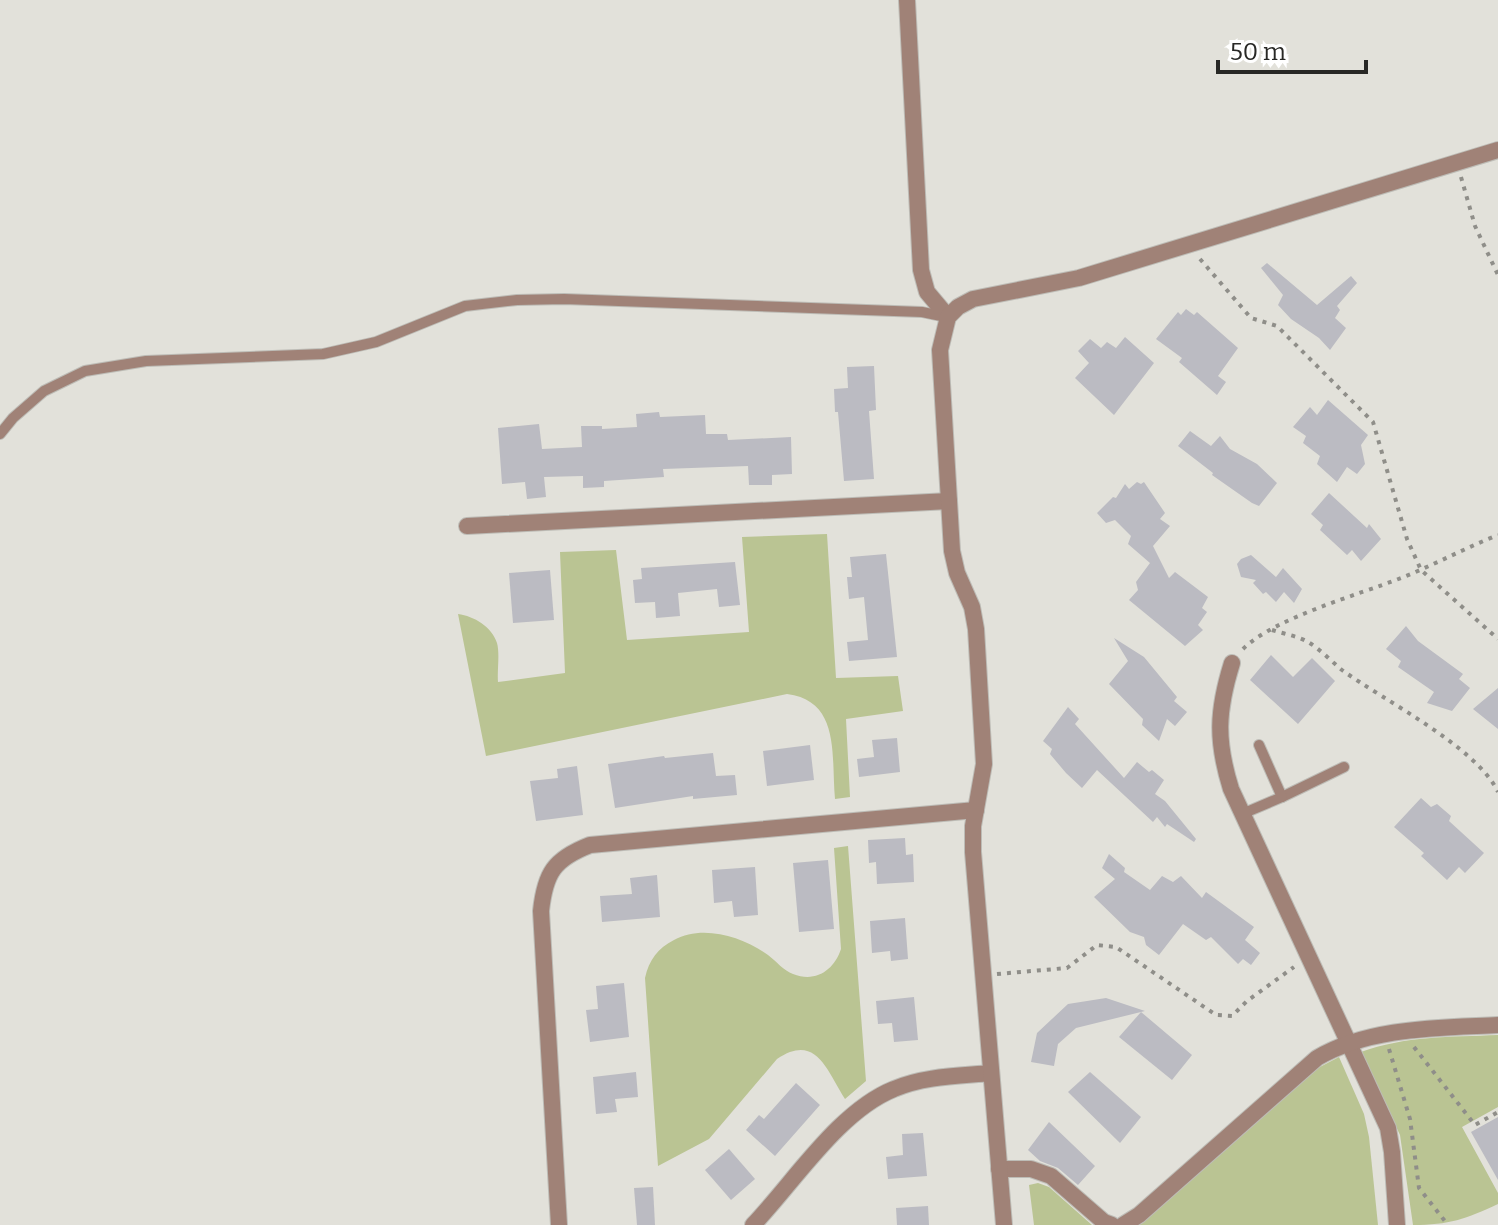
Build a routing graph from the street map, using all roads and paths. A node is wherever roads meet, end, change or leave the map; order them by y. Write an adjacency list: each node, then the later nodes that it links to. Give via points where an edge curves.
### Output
1 (907, 0): 6 (street, via 921,270 927,292)
2 (1498, 150): 3 (street)
3 (1457, 162): 4 (street); 5 (path, via 1475,226)
4 (1187, 245): 6 (street, via 1079,278 982,297); 11 (path, via 1251,318 1277,326 1373,422)
5 (1498, 275)
6 (948, 317): 7 (lane, via 564,299 465,306 376,342 323,354 146,361 85,371 44,391); 8 (street, via 940,350)
7 (0, 434)
8 (949, 501): 9 (street); 19 (street, via 952,551 976,629 984,764)
9 (467, 526)
10 (1498, 535): 11 (path)
11 (1421, 570): 12 (path); 13 (path)
12 (1271, 630): 14 (path); 17 (path, via 1308,642 1399,706 1463,753)
13 (1498, 639)
14 (1232, 663): 20 (street, via 1218,727 1221,756)
15 (1259, 745): 18 (lane)
16 (1344, 767): 18 (lane)
17 (1498, 792)
18 (1282, 797): 20 (lane)
19 (976, 810): 22 (street, via 973,852); 29 (street, via 590,845 556,864 544,888 541,911)
20 (1242, 814): 21 (street)
21 (1308, 956): 22 (path, via 1232,1016 1216,1015 1116,947 1097,945 1067,968); 25 (street)
22 (983, 975): 26 (street)
23 (1498, 1025): 24 (street)
24 (1394, 1034): 25 (street); 27 (path, via 1475,1125); 35 (path, via 1419,1188)
25 (1348, 1042): 33 (street, via 1317,1058); 34 (street, via 1388,1128)
26 (991, 1073): 28 (street); 30 (street, via 895,1088 863,1105)
27 (1498, 1112)
28 (999, 1169): 31 (street); 32 (street, via 1031,1169 1051,1176)
29 (559, 1225)
30 (753, 1225)
31 (1004, 1225)
32 (1112, 1225)
33 (1123, 1225)
34 (1397, 1225)
35 (1448, 1225)

